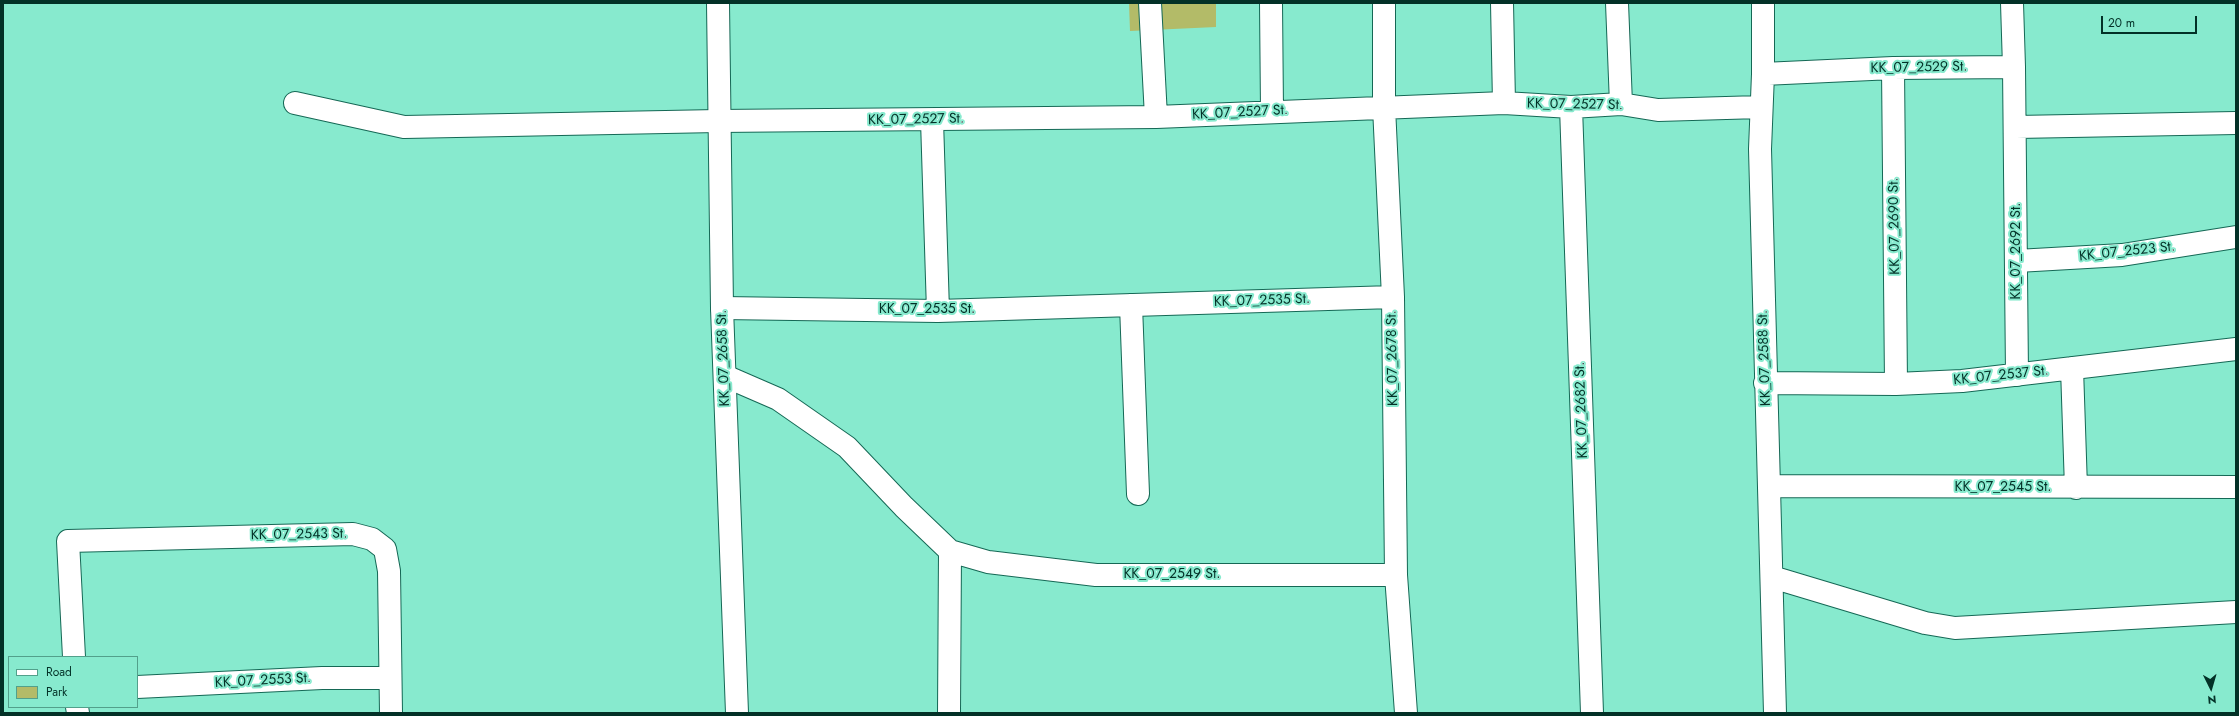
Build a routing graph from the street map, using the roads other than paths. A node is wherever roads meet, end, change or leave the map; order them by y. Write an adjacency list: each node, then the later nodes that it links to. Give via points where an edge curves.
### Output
1 (718, 3): 21 (street, KK_07_2658 St.)
2 (1150, 3): 19 (street)
3 (1271, 3): 18 (street)
4 (1384, 3): 15 (street, KK_07_2678 St.)
5 (1502, 3): 13 (street)
6 (1616, 3): 14 (street)
7 (1762, 3): 11 (street, KK_07_2588 St.)
8 (2012, 3): 9 (street)
9 (2014, 66): 10 (street, KK_07_2529 St.); 23 (street)
10 (1893, 68): 11 (street, KK_07_2529 St.); 35 (street, KK_07_2690 St.)
11 (1763, 74): 17 (street, KK_07_2588 St.)
12 (295, 103): 21 (street, KK_07_2527 St., via 404,128)
13 (1504, 103): 15 (street, KK_07_2527 St.); 16 (street, KK_07_2527 St.)
14 (1621, 104): 16 (street, KK_07_2527 St.); 17 (street, KK_07_2527 St., via 1658,110)
15 (1384, 107): 18 (street, KK_07_2527 St.); 26 (street, KK_07_2678 St.)
16 (1571, 107): 51 (street, KK_07_2682 St.)
17 (1760, 107): 34 (street, KK_07_2588 St.)
18 (1272, 111): 19 (street, KK_07_2527 St.)
19 (1156, 117): 20 (street, KK_07_2527 St.)
20 (932, 120): 21 (street, KK_07_2527 St.); 29 (street)
21 (718, 121): 28 (street, KK_07_2658 St.)
22 (2236, 123): 23 (street)
23 (2016, 126): 25 (street, KK_07_2692 St.)
24 (2236, 237): 25 (street, KK_07_2523 St., via 2122,255)
25 (2017, 261): 32 (street, KK_07_2692 St.)
26 (1392, 297): 27 (street, KK_07_2535 St.); 41 (street, KK_07_2678 St.)
27 (1131, 305): 29 (street, KK_07_2535 St.); 39 (street)
28 (722, 308): 29 (street, KK_07_2535 St.); 33 (street, KK_07_2658 St.)
29 (938, 311)
30 (2236, 348): 31 (street, KK_07_2537 St.)
31 (2072, 368): 32 (street, KK_07_2537 St.); 38 (street)
32 (2017, 375): 35 (street, KK_07_2537 St.)
33 (725, 376): 40 (street, via 778,400 847,447); 48 (street, KK_07_2658 St.)
34 (1765, 383): 35 (street, KK_07_2537 St.); 36 (street, KK_07_2588 St.)
35 (1896, 384)
36 (1770, 486): 38 (street, KK_07_2545 St.); 42 (street, KK_07_2588 St.)
37 (2236, 487): 38 (street, KK_07_2545 St.)
38 (2076, 488)
39 (1138, 494)
40 (950, 551): 41 (street, KK_07_2549 St., via 988,562 1096,575); 49 (street)
41 (1396, 575): 50 (street, KK_07_2678 St.)
42 (1772, 577): 43 (street, via 1925,623 1955,628); 52 (street, KK_07_2588 St.)
43 (2236, 612)
44 (74, 656): 45 (street, KK_07_2543 St., via 68,541 353,534 372,539 385,549 389,571)
45 (390, 678): 46 (street, KK_07_2553 St., via 322,678); 47 (street, KK_07_2543 St.)
46 (138, 687)
47 (391, 713)
48 (737, 713)
49 (949, 713)
50 (1406, 713)
51 (1592, 713)
52 (1775, 713)

